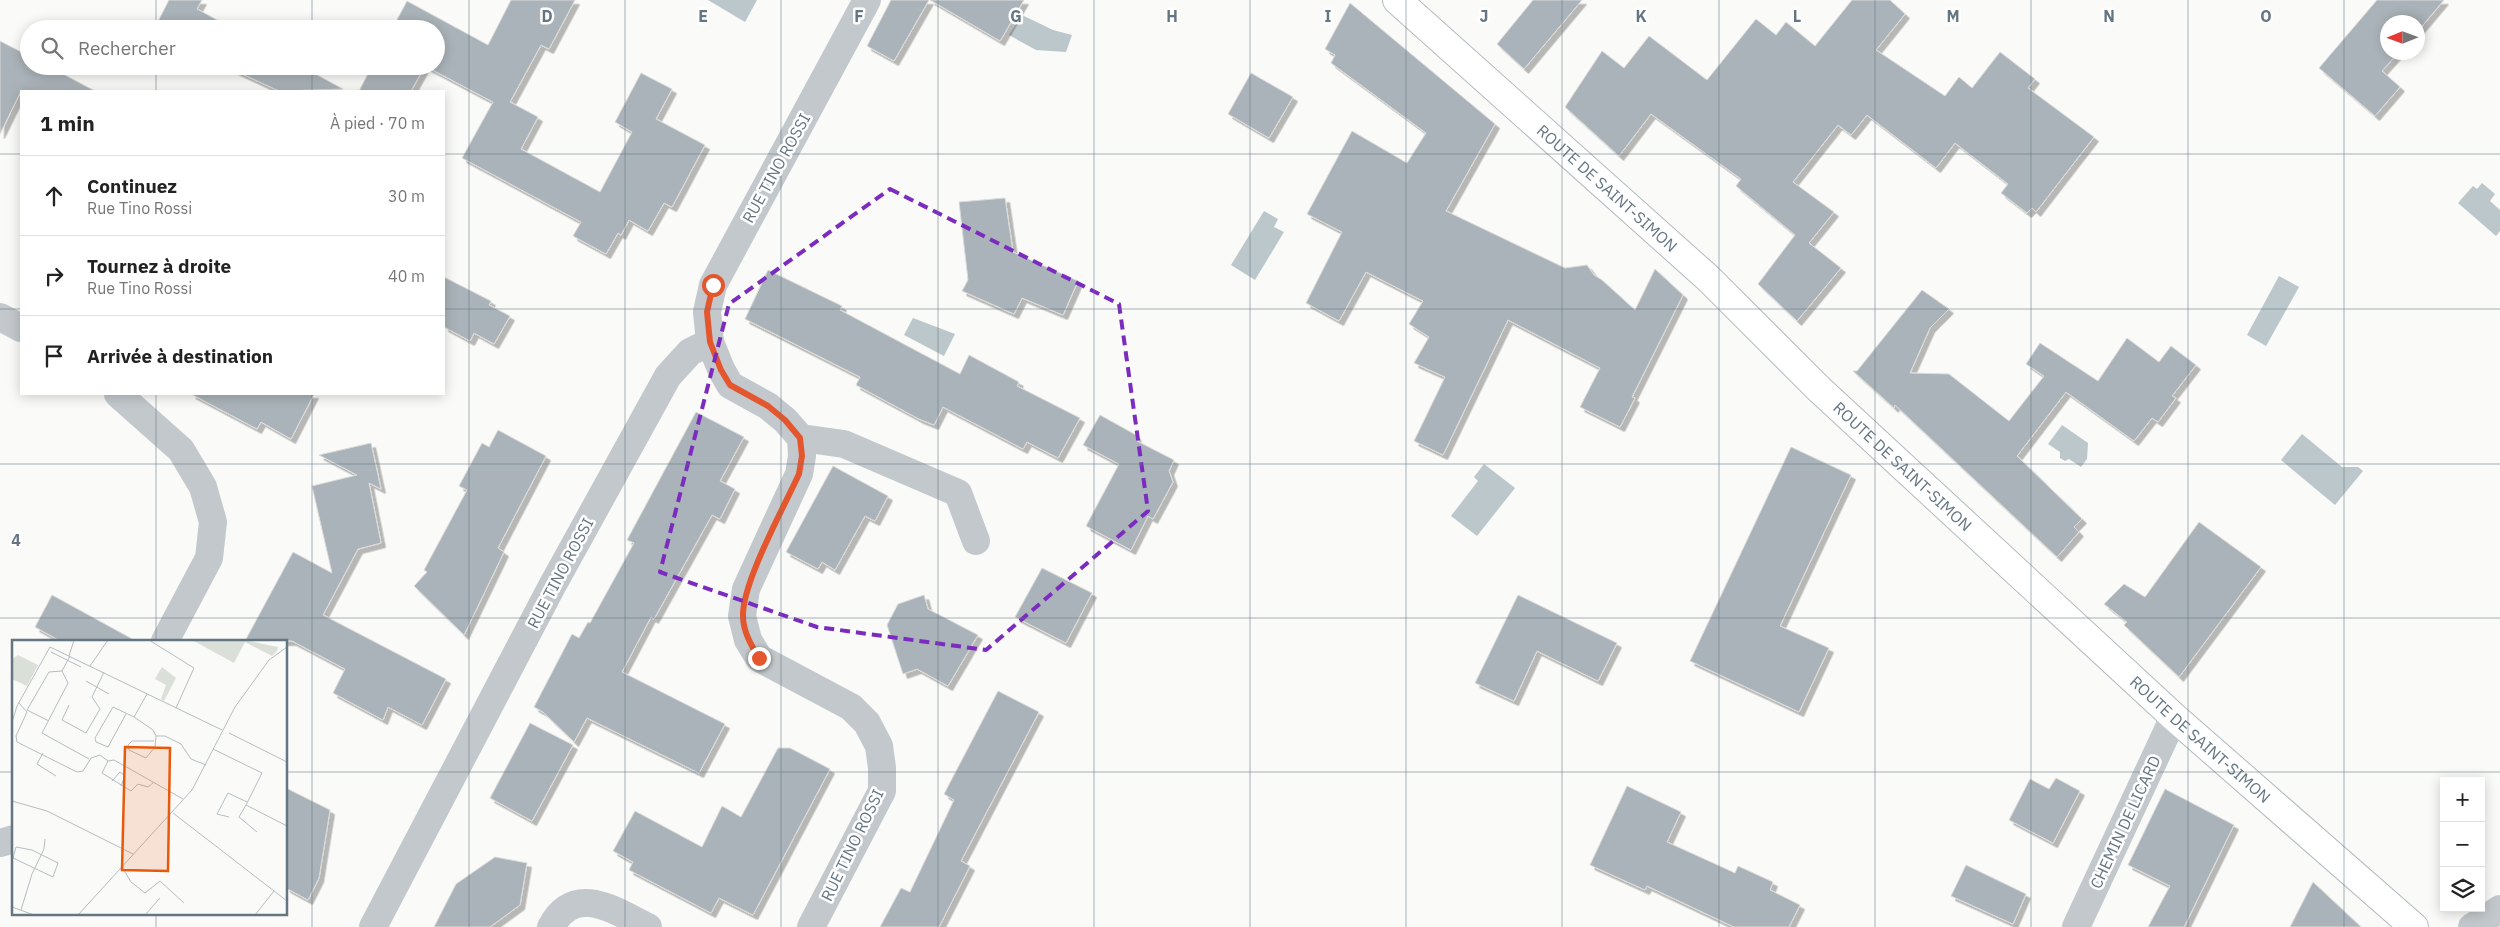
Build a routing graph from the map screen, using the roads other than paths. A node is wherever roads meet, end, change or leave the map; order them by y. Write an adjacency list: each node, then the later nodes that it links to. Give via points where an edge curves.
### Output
1 (867, 0): 5 (street, RUE TINO ROSSI, via 713,285 707,312)
2 (1397, 0): 10 (main road, ROUTE DE SAINT-SIMON, via 1709,279 1818,389)
3 (0, 317): 4 (street)
4 (20, 327)
5 (710, 342): 7 (street, RUE TINO ROSSI, via 730,385 768,406); 12 (street, RUE TINO ROSSI, via 690,352 668,376 551,588)
6 (119, 395): 9 (street, via 181,450 203,487 213,522 209,558)
7 (800, 438): 8 (street, via 844,444 958,493); 15 (street, RUE TINO ROSSI, via 799,474 746,590 742,616 748,640 759,658 851,706 867,724 879,746 882,768 882,791)
8 (976, 542)
9 (167, 640)
10 (2174, 717): 16 (street, CHEMIN DE LICARD); 17 (main road, ROUTE DE SAINT-SIMON)
11 (2500, 909): 18 (street)
12 (373, 927)
13 (551, 927): 14 (street, via 556,917 569,906 586,903 604,905)
14 (648, 927)
15 (811, 927)
16 (2076, 927)
17 (2414, 927)
18 (2472, 927)

